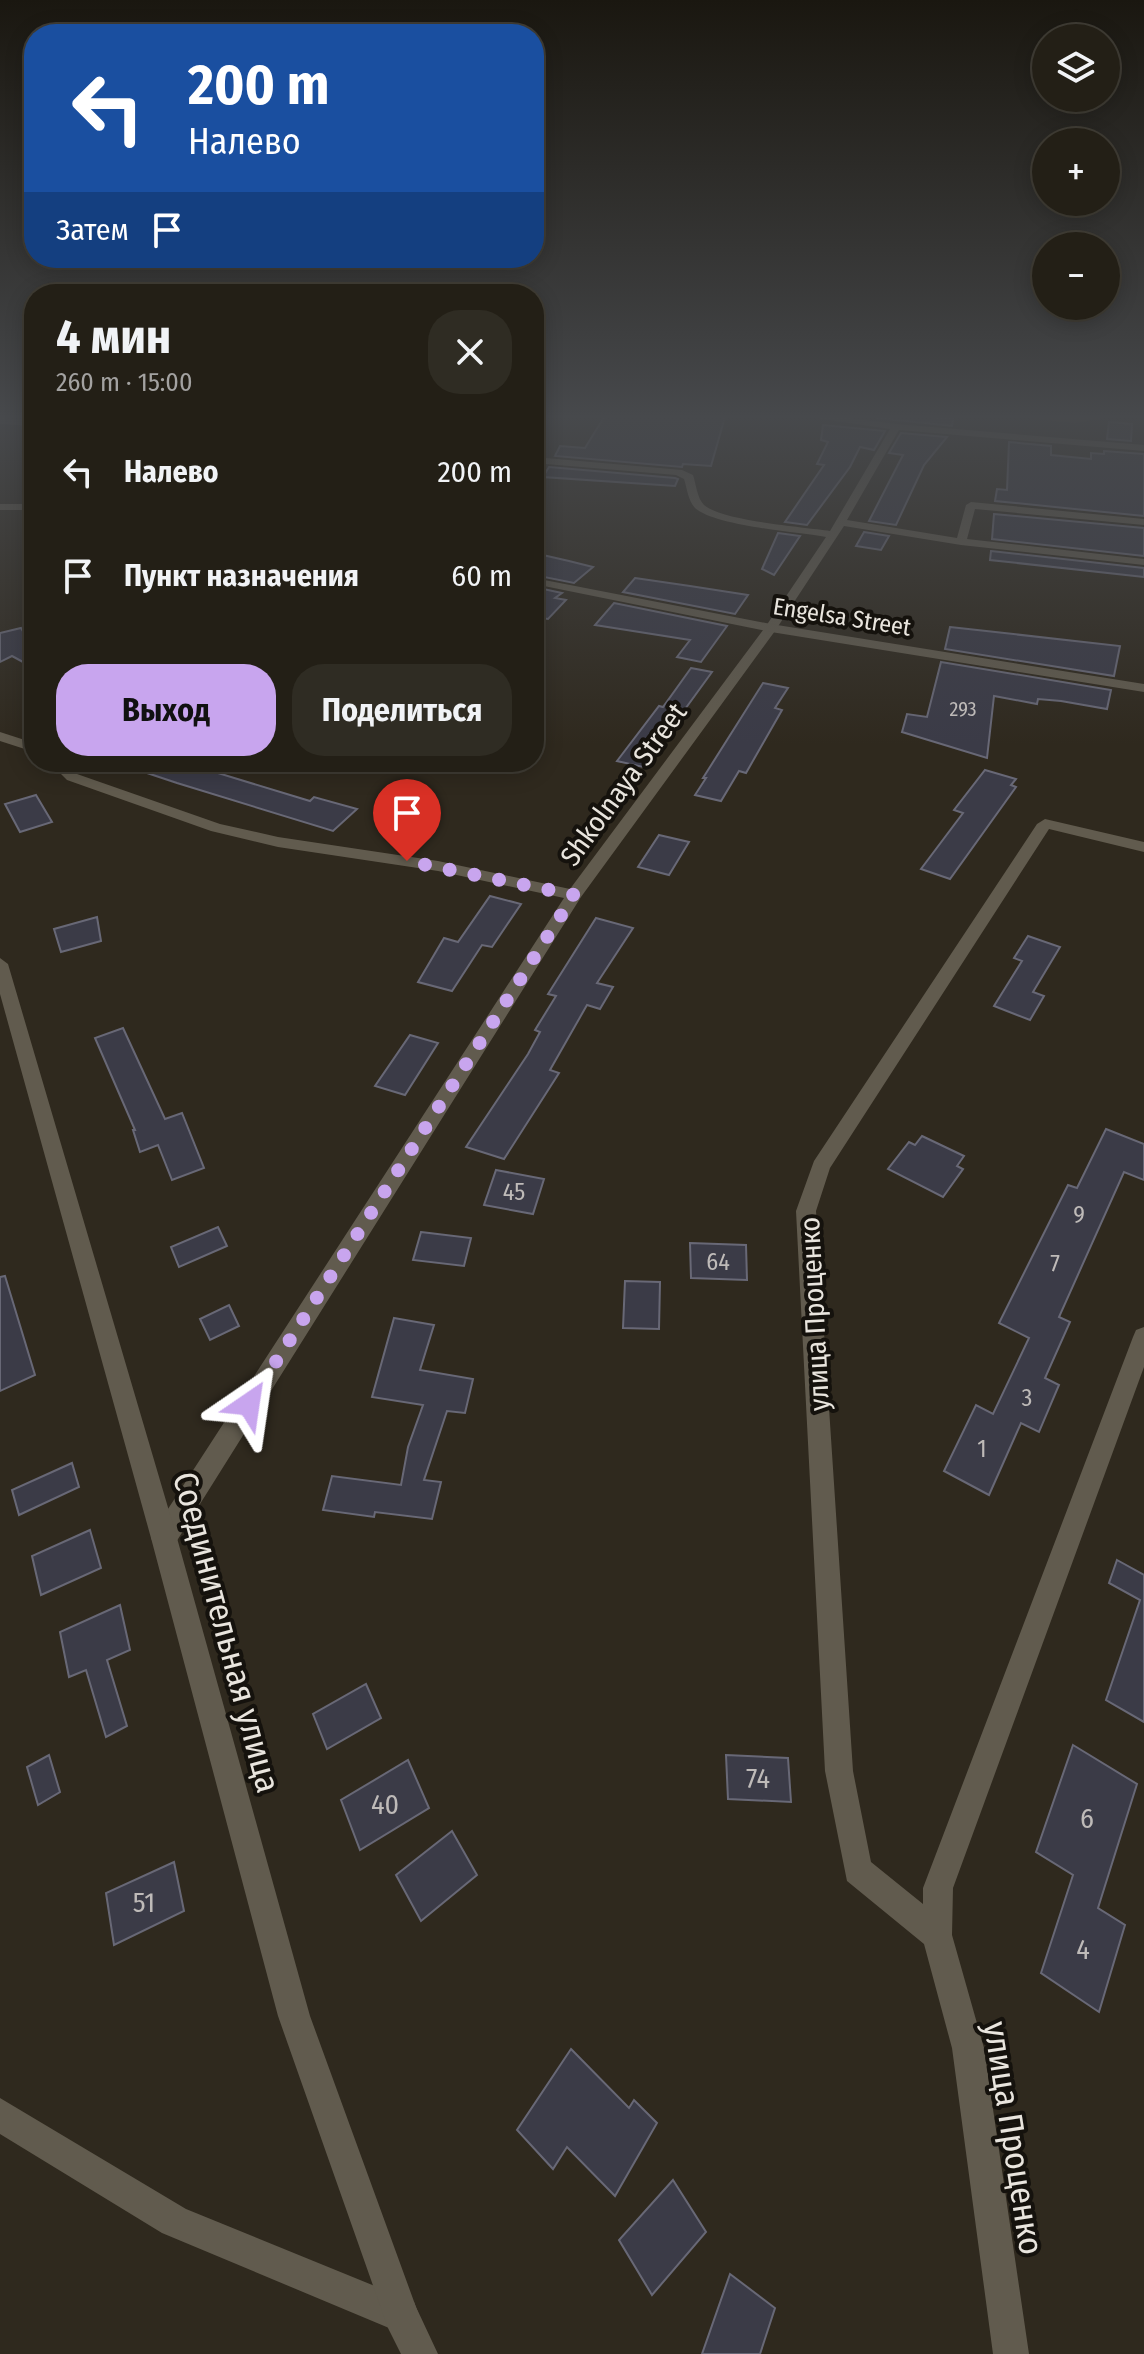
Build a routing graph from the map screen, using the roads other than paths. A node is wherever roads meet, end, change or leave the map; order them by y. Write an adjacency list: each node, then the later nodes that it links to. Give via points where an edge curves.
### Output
1 (794, 524): 4 (street)
2 (838, 524): 4 (street, Shkolnaya Street)
3 (966, 524): 5 (street)
4 (836, 528): 5 (street); 8 (street, Shkolnaya Street)
5 (961, 542): 6 (street)
6 (1144, 562)
7 (544, 583): 8 (street, Engelsa Street)
8 (771, 628): 9 (street, Engelsa Street); 14 (street, Shkolnaya Street)
9 (1144, 688)
10 (0, 736): 11 (street)
11 (24, 744)
12 (67, 772): 14 (street, via 216,828)
13 (1144, 847): 18 (street, улица Проценко, via 1045,824 821,1166 806,1211 839,1771 858,1870)
14 (574, 895): 17 (street, Shkolnaya Street)
15 (0, 964): 17 (street, Соединительная улица)
16 (1144, 1337): 18 (street, улица Проценко, via 938,1888)
17 (164, 1538): 20 (street, Соединительная улица, via 294,2016)
18 (937, 1935): 22 (street, улица Проценко, via 968,2048)
19 (0, 2115): 20 (street, via 174,2221)
20 (401, 2315): 21 (street, Соединительная улица)
21 (420, 2354)
22 (1011, 2354)

